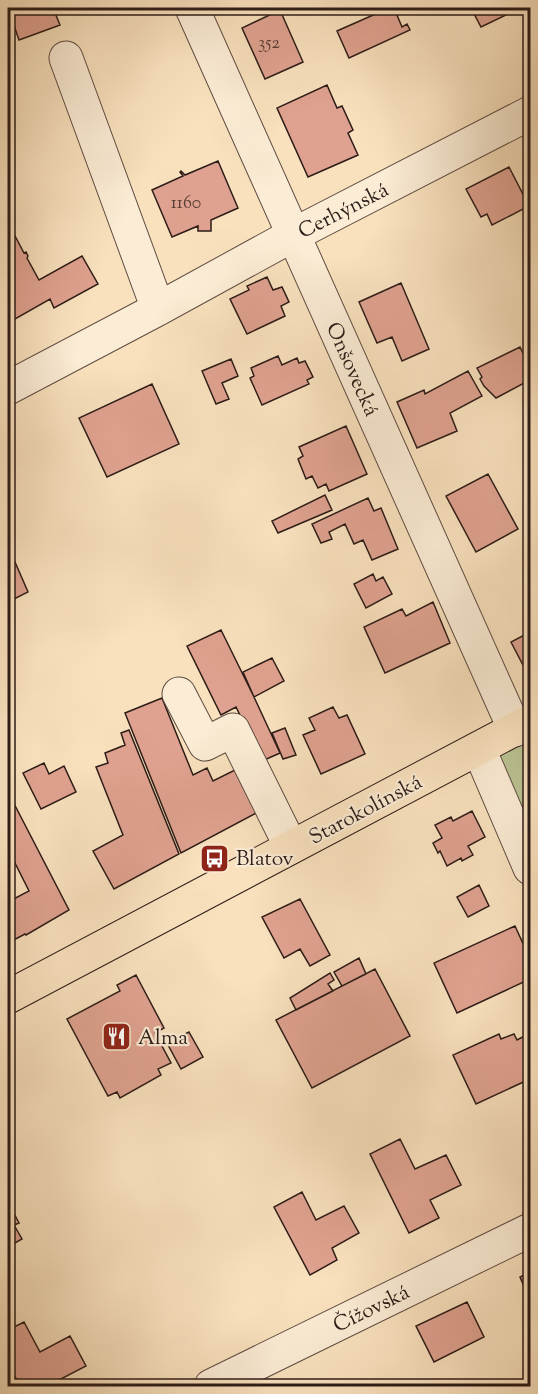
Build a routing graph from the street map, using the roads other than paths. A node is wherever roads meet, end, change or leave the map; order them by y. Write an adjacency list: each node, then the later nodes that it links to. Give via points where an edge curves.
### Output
1 (192, 8): 4 (street, Onšovecká)
2 (66, 58): 5 (street)
3 (531, 113): 4 (street, Cerhýnská)
4 (293, 236): 5 (street, Cerhýnská); 8 (street, Onšovecká)
5 (158, 309): 6 (street, Cerhýnská)
6 (8, 388)
7 (179, 694): 10 (street, via 205,744 233,730)
8 (523, 726): 9 (main road, Starokolínská)
9 (479, 749): 10 (main road, Starokolínská); 11 (street)
10 (291, 848): 12 (main road, Starokolínská)
11 (531, 868)
12 (8, 997)
13 (531, 1230): 14 (street, Čížovská)
14 (211, 1386)

